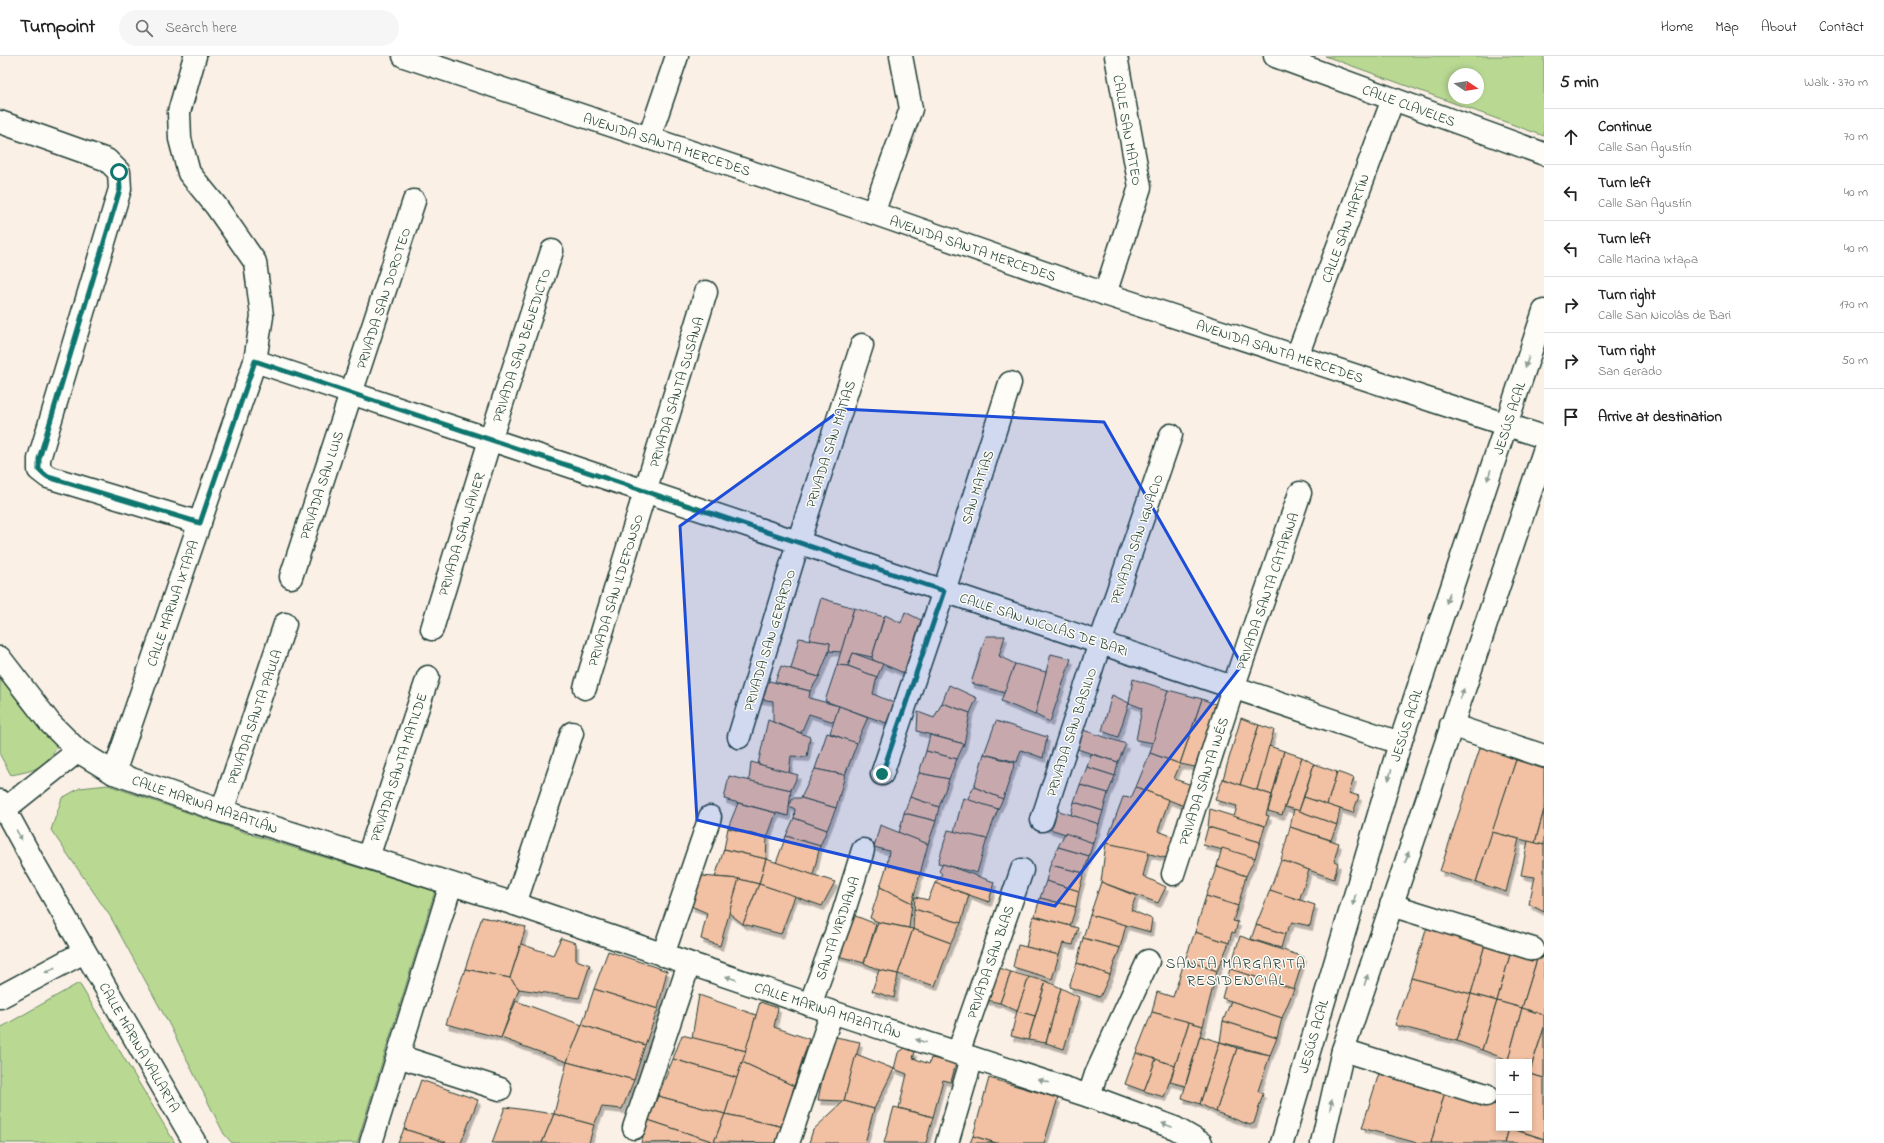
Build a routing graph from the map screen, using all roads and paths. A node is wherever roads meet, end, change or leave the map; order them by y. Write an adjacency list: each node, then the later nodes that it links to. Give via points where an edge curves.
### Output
1 (195, 56): 19 (street, CALLE MARINA IXTAPA, via 179,112 180,139 189,173 216,206 255,262 262,316)
2 (676, 56): 9 (street)
3 (901, 56): 12 (street, via 911,109)
4 (1116, 56): 15 (street, CALLE SAN MATEO, via 1140,186)
5 (1275, 56): 7 (street, CALLE CLAVELES)
6 (414, 58): 9 (street, AVENIDA SANTA MERCEDES)
7 (1393, 99): 10 (street, CALLE CLAVELES); 18 (street, CALLE SAN MARTÍN)
8 (0, 122): 29 (street, via 107,160 119,172 120,189 39,459 39,470 48,477)
9 (650, 138): 12 (street, AVENIDA SANTA MERCEDES)
10 (1544, 154)
11 (414, 201): 21 (street, PRIVADA SAN DOROTEO)
12 (873, 213): 15 (street, AVENIDA SANTA MERCEDES)
13 (552, 251): 25 (street, PRIVADA SAN BENEDICTO)
14 (706, 292): 27 (street, PRIVADA SANTA SUSANA)
15 (1105, 294): 18 (street, AVENIDA SANTA MERCEDES)
16 (1544, 311): 22 (street, JESÚS ACAL, one-way to 22)
17 (862, 345): 30 (street, PRIVADA SAN MATÍAS)
18 (1297, 356): 22 (street, AVENIDA SANTA MERCEDES)
19 (255, 361): 21 (street, CALLE SAN NICOLÁS DE BARI); 29 (street, CALLE MARINA IXTAPA)
20 (1010, 383): 32 (street, SAN MATÍAS)
21 (351, 394): 25 (street, CALLE SAN NICOLÁS DE BARI); 31 (street, PRIVADA SAN LUIS)
22 (1506, 425): 24 (street, AVENIDA SANTA MERCEDES); 43 (street, JESÚS ACAL, one-way to 43)
23 (1171, 435): 35 (street, PRIVADA SAN IGNACIO)
24 (1544, 437)
25 (490, 440): 27 (street, CALLE SAN NICOLÁS DE BARI); 34 (street, PRIVADA SAN JAVIER)
26 (1544, 451): 40 (street, one-way to 26)
27 (646, 492): 30 (street, CALLE SAN NICOLÁS DE BARI); 38 (street, PRIVADA SAN ILDEFONSO)
28 (1300, 493): 39 (street, PRIVADA SANTA CATARINA)
29 (200, 523): 46 (street, CALLE MARINA IXTAPA)
30 (798, 542): 32 (street, CALLE SAN NICOLÁS DE BARI); 42 (street, PRIVADA SAN GERARDO)
31 (291, 577)
32 (944, 591): 35 (street, CALLE SAN NICOLÁS DE BARI); 47 (street, SAN MATÍAS)
33 (285, 624): 49 (street, PRIVADA SANTA PAULA)
34 (432, 629)
35 (1100, 643): 39 (street, CALLE SAN NICOLÁS DE BARI); 51 (street, PRIVADA SAN BASILIO)
36 (0, 658): 44 (street, CALLE MARINA MAZATLÁN, via 50,723)
37 (428, 677): 53 (street, PRIVADA SANTA MATILDE)
38 (585, 688)
39 (1234, 688): 43 (street, CALLE SAN NICOLÁS DE BARI); 55 (street, PRIVADA SANTA INÉS)
40 (1452, 725): 45 (street); 58 (street, one-way to 40)
41 (572, 733): 57 (street)
42 (739, 737)
43 (1400, 743): 79 (street, JESÚS ACAL, one-way to 79)
44 (78, 751): 46 (street, CALLE MARINA MAZATLÁN); 48 (street, CALLE MARINA VALLARTA)
45 (1544, 756)
46 (114, 773): 49 (street, CALLE MARINA MAZATLÁN)
47 (882, 774)
48 (2, 805): 60 (street, CALLE MARINA VALLARTA, one-way to 60)
49 (222, 811): 53 (street, CALLE MARINA MAZATLÁN)
50 (710, 817): 61 (street)
51 (1042, 820)
52 (863, 850): 65 (street, SANTA VIRIDIANA)
53 (368, 857): 56 (street, CALLE MARINA MAZATLÁN)
54 (1022, 870): 69 (street, PRIVADA SAN BLAS)
55 (1173, 874)
56 (451, 884): 57 (street, CALLE MARINA MAZATLÁN); 68 (street)
57 (515, 904): 61 (street, CALLE MARINA MAZATLÁN)
58 (1391, 905): 59 (street); 67 (street, one-way to 58)
59 (1533, 949)
60 (84, 952): 64 (street, one-way to 64); 74 (street, CALLE MARINA VALLARTA)
61 (663, 955): 63 (street, CALLE MARINA MAZATLÁN)
62 (1148, 961): 72 (street, via 1096,1074)
63 (689, 964): 65 (street, CALLE MARINA MAZATLÁN, one-way to 63); 73 (street)
64 (0, 997)
65 (810, 1005): 66 (street, CALLE MARINA MAZATLÁN)
66 (832, 1012): 69 (street, CALLE MARINA MAZATLÁN, one-way to 66); 76 (street)
67 (1343, 1050): 71 (street); 80 (street, one-way to 67)
68 (398, 1056): 70 (street); 75 (street)
69 (965, 1056): 72 (street, CALLE MARINA MAZATLÁN, one-way to 69); 77 (street, PRIVADA SAN BLAS)
70 (500, 1089)
71 (1486, 1095)
72 (1089, 1096): 78 (street, CALLE MARINA MAZATLÁN, one-way to 72, via 1175,1128)
73 (634, 1128)
74 (195, 1143)
75 (371, 1143)
76 (788, 1143)
77 (947, 1143)
78 (1201, 1143)
79 (1282, 1143)
80 (1322, 1143)

